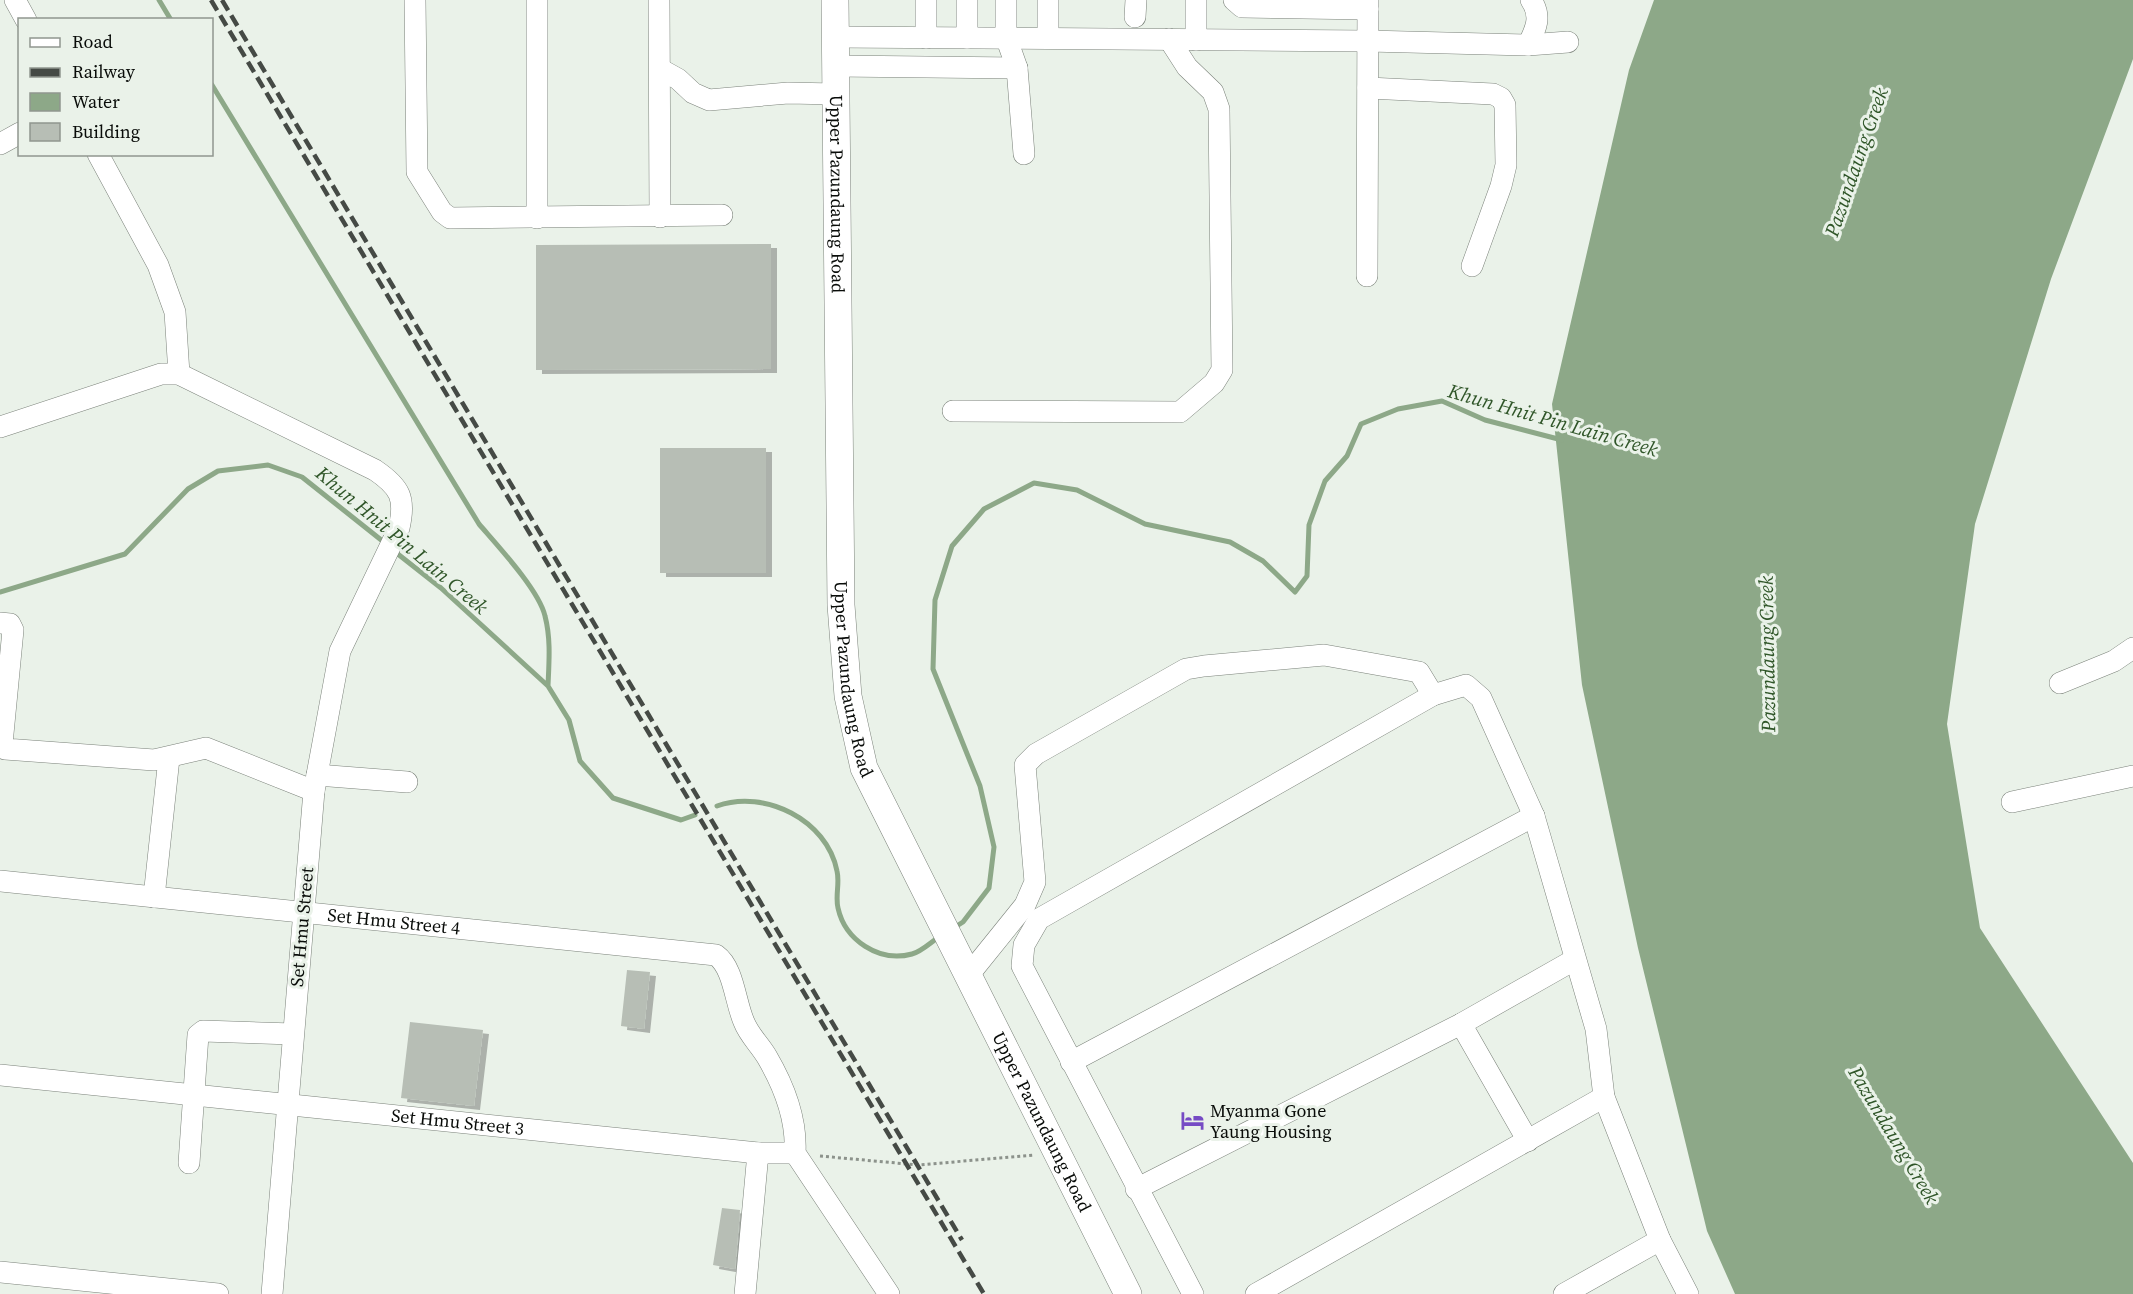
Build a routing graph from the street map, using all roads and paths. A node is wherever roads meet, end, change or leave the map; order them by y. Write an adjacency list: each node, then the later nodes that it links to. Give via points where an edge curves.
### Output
1 (15, 0): 14 (street)
2 (415, 0): 36 (street, via 417,172 442,212 450,218)
3 (537, 0): 36 (street)
4 (659, 0): 27 (street)
5 (835, 0): 15 (main road, Upper Pazundaung Road)
6 (926, 0): 17 (street)
7 (967, 0): 18 (street)
8 (1006, 0): 16 (street)
9 (1048, 0): 19 (street)
10 (1196, 0): 21 (street)
11 (1234, 0): 13 (street, via 1242,7)
12 (1530, 0): 24 (street, via 1537,9 1537,20)
13 (1368, 5): 22 (street)
14 (25, 18)
15 (835, 37): 17 (street); 25 (main road, Upper Pazundaung Road)
16 (1006, 37): 18 (street); 19 (street); 26 (street)
17 (926, 38): 18 (street)
18 (967, 38)
19 (1048, 38): 20 (street)
20 (1169, 39): 21 (street); 40 (street, via 1187,67 1213,92 1219,109 1222,370 1214,383 1180,412)
21 (1196, 40): 22 (street)
22 (1368, 41): 24 (street); 28 (street)
23 (1568, 42): 24 (street)
24 (1528, 45)
25 (836, 66): 26 (street); 29 (main road, Upper Pazundaung Road)
26 (1017, 68): 32 (street)
27 (660, 69): 29 (street, via 709,100 788,93); 35 (street)
28 (1368, 88): 37 (street, via 1493,94 1501,98 1505,105 1506,165); 38 (street)
29 (835, 94): 56 (main road, Upper Pazundaung Road, via 841,605 848,696 864,768)
30 (18, 134): 31 (street)
31 (0, 144)
32 (1024, 154)
33 (99, 156): 39 (street, via 158,265 175,312)
34 (722, 215): 35 (street)
35 (660, 217): 36 (street)
36 (537, 218)
37 (1472, 266)
38 (1366, 276)
39 (179, 374): 41 (street, via 161,374); 49 (street, Set Hmu Street, via 375,470 400,493 403,510 399,528 340,651)
40 (953, 411)
41 (0, 427)
42 (0, 623): 46 (street, via 10,624 13,630 2,744 5,749)
43 (2133, 648): 44 (street, via 2114,661)
44 (2060, 683)
45 (1433, 695): 51 (street, via 1466,685 1481,698); 56 (street, via 1419,672 1324,655 1204,666 1186,669 1036,754 1025,765 1035,882 1025,905); 59 (street, via 1039,919 1024,945 1022,966)
46 (169, 758): 49 (street, via 206,748); 53 (street)
47 (2133, 776): 50 (street)
48 (407, 782): 49 (street)
49 (316, 783): 54 (street, Set Hmu Street)
50 (2012, 802)
51 (1534, 816): 55 (street); 59 (street)
52 (0, 882): 53 (street, Set Hmu Street 4)
53 (154, 897): 54 (street, Set Hmu Street 4)
54 (303, 912): 58 (street, Set Hmu Street); 67 (street, Set Hmu Street 4, via 716,955 726,965 744,1023 786,1097 796,1133)
55 (1574, 960): 57 (street); 62 (street, via 1596,1029)
56 (962, 965): 66 (main road, Upper Pazundaung Road)
57 (1461, 1024): 64 (street); 69 (street)
58 (293, 1034): 61 (street, via 204,1031 196,1041); 63 (street, Set Hmu Street)
59 (1071, 1062): 69 (street)
60 (0, 1075): 61 (street, Set Hmu Street 3)
61 (193, 1094): 63 (street, Set Hmu Street 3); 68 (street)
62 (1604, 1097): 64 (street); 70 (street)
63 (288, 1104): 65 (street, Set Hmu Street 3); 73 (street, Set Hmu Street)
64 (1528, 1141): 78 (street)
65 (758, 1153): 67 (street, Set Hmu Street 3); 74 (street)
66 (1058, 1153): 67 (path, via 918,1166); 76 (main road, Upper Pazundaung Road)
67 (795, 1154): 75 (street)
68 (189, 1163)
69 (1136, 1189): 77 (street)
70 (1660, 1240): 79 (street); 80 (street)
71 (0, 1272): 72 (street)
72 (218, 1294)
73 (272, 1294)
74 (745, 1294)
75 (889, 1294)
76 (1128, 1294)
77 (1193, 1294)
78 (1256, 1294)
79 (1564, 1294)
80 (1688, 1294)

